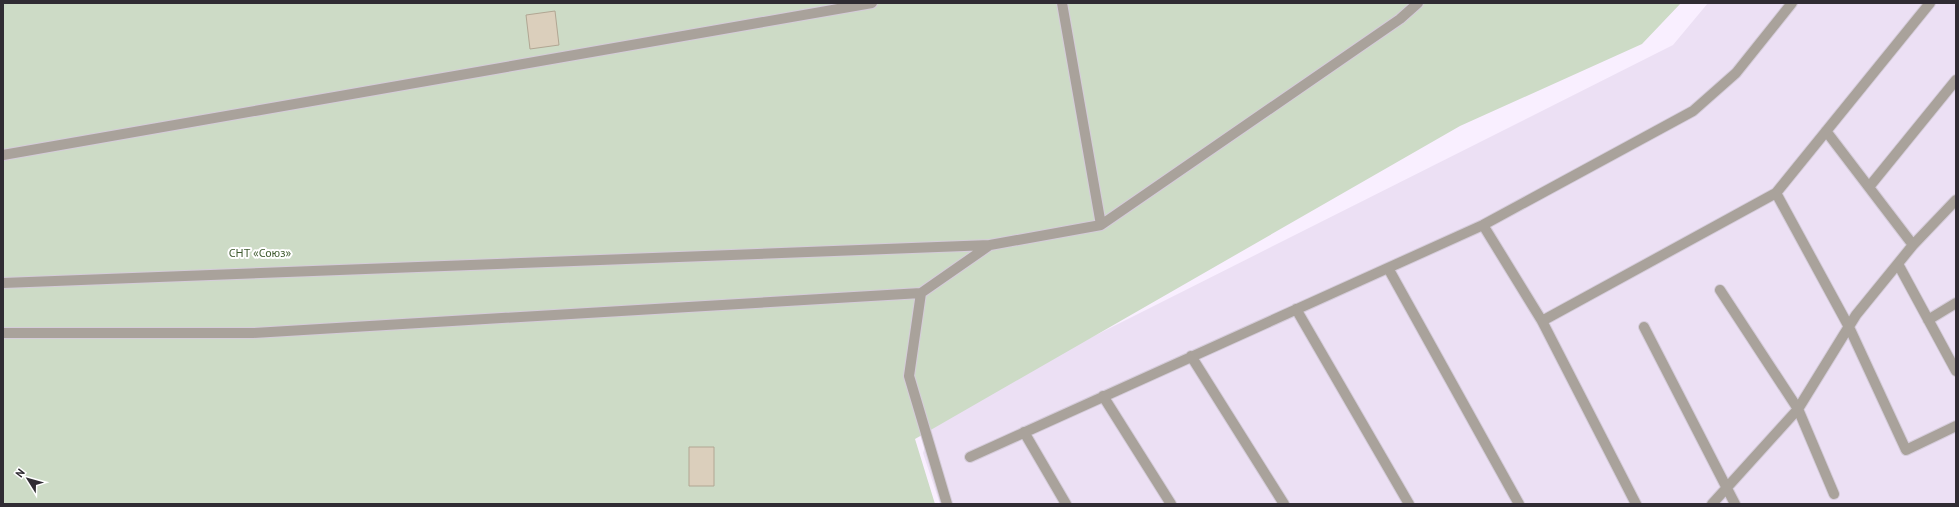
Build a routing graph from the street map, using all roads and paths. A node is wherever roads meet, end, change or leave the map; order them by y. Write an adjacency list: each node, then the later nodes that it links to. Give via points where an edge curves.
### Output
1 (872, 3): 8 (lane)
2 (1062, 3): 12 (lane)
3 (1418, 3): 12 (lane, via 1400,19)
4 (1792, 3): 13 (lane, via 1736,73 1693,111)
5 (1930, 3): 7 (lane)
6 (1956, 80): 9 (lane)
7 (1826, 131): 9 (lane); 10 (lane)
8 (3, 155)
9 (1869, 187): 15 (lane)
10 (1776, 193): 24 (lane); 26 (lane)
11 (1956, 200): 15 (lane)
12 (1101, 225): 14 (lane)
13 (1483, 225): 17 (lane); 24 (lane)
14 (990, 245): 18 (lane); 20 (lane)
15 (1913, 245): 16 (lane)
16 (1898, 264): 23 (lane); 26 (lane)
17 (1388, 268): 22 (lane); 42 (lane)
18 (3, 283)
19 (1720, 290): 31 (lane)
20 (921, 293): 27 (lane, via 253,333); 37 (lane, via 909,376)
21 (1956, 303): 23 (lane)
22 (1296, 309): 28 (lane); 41 (lane)
23 (1928, 320): 29 (lane)
24 (1542, 321): 43 (lane)
25 (1644, 327): 35 (lane)
26 (1849, 327): 31 (lane); 32 (lane, via 1906,450)
27 (3, 333)
28 (1191, 356): 30 (lane); 40 (lane)
29 (1956, 371)
30 (1103, 396): 33 (lane); 39 (lane)
31 (1798, 409): 35 (lane); 36 (lane)
32 (1956, 426)
33 (1024, 432): 34 (lane); 38 (lane)
34 (970, 457)
35 (1726, 486): 44 (lane); 45 (lane)
36 (1834, 494)
37 (947, 504)
38 (1066, 504)
39 (1171, 504)
40 (1284, 504)
41 (1409, 504)
42 (1519, 504)
43 (1636, 504)
44 (1712, 504)
45 (1735, 504)

